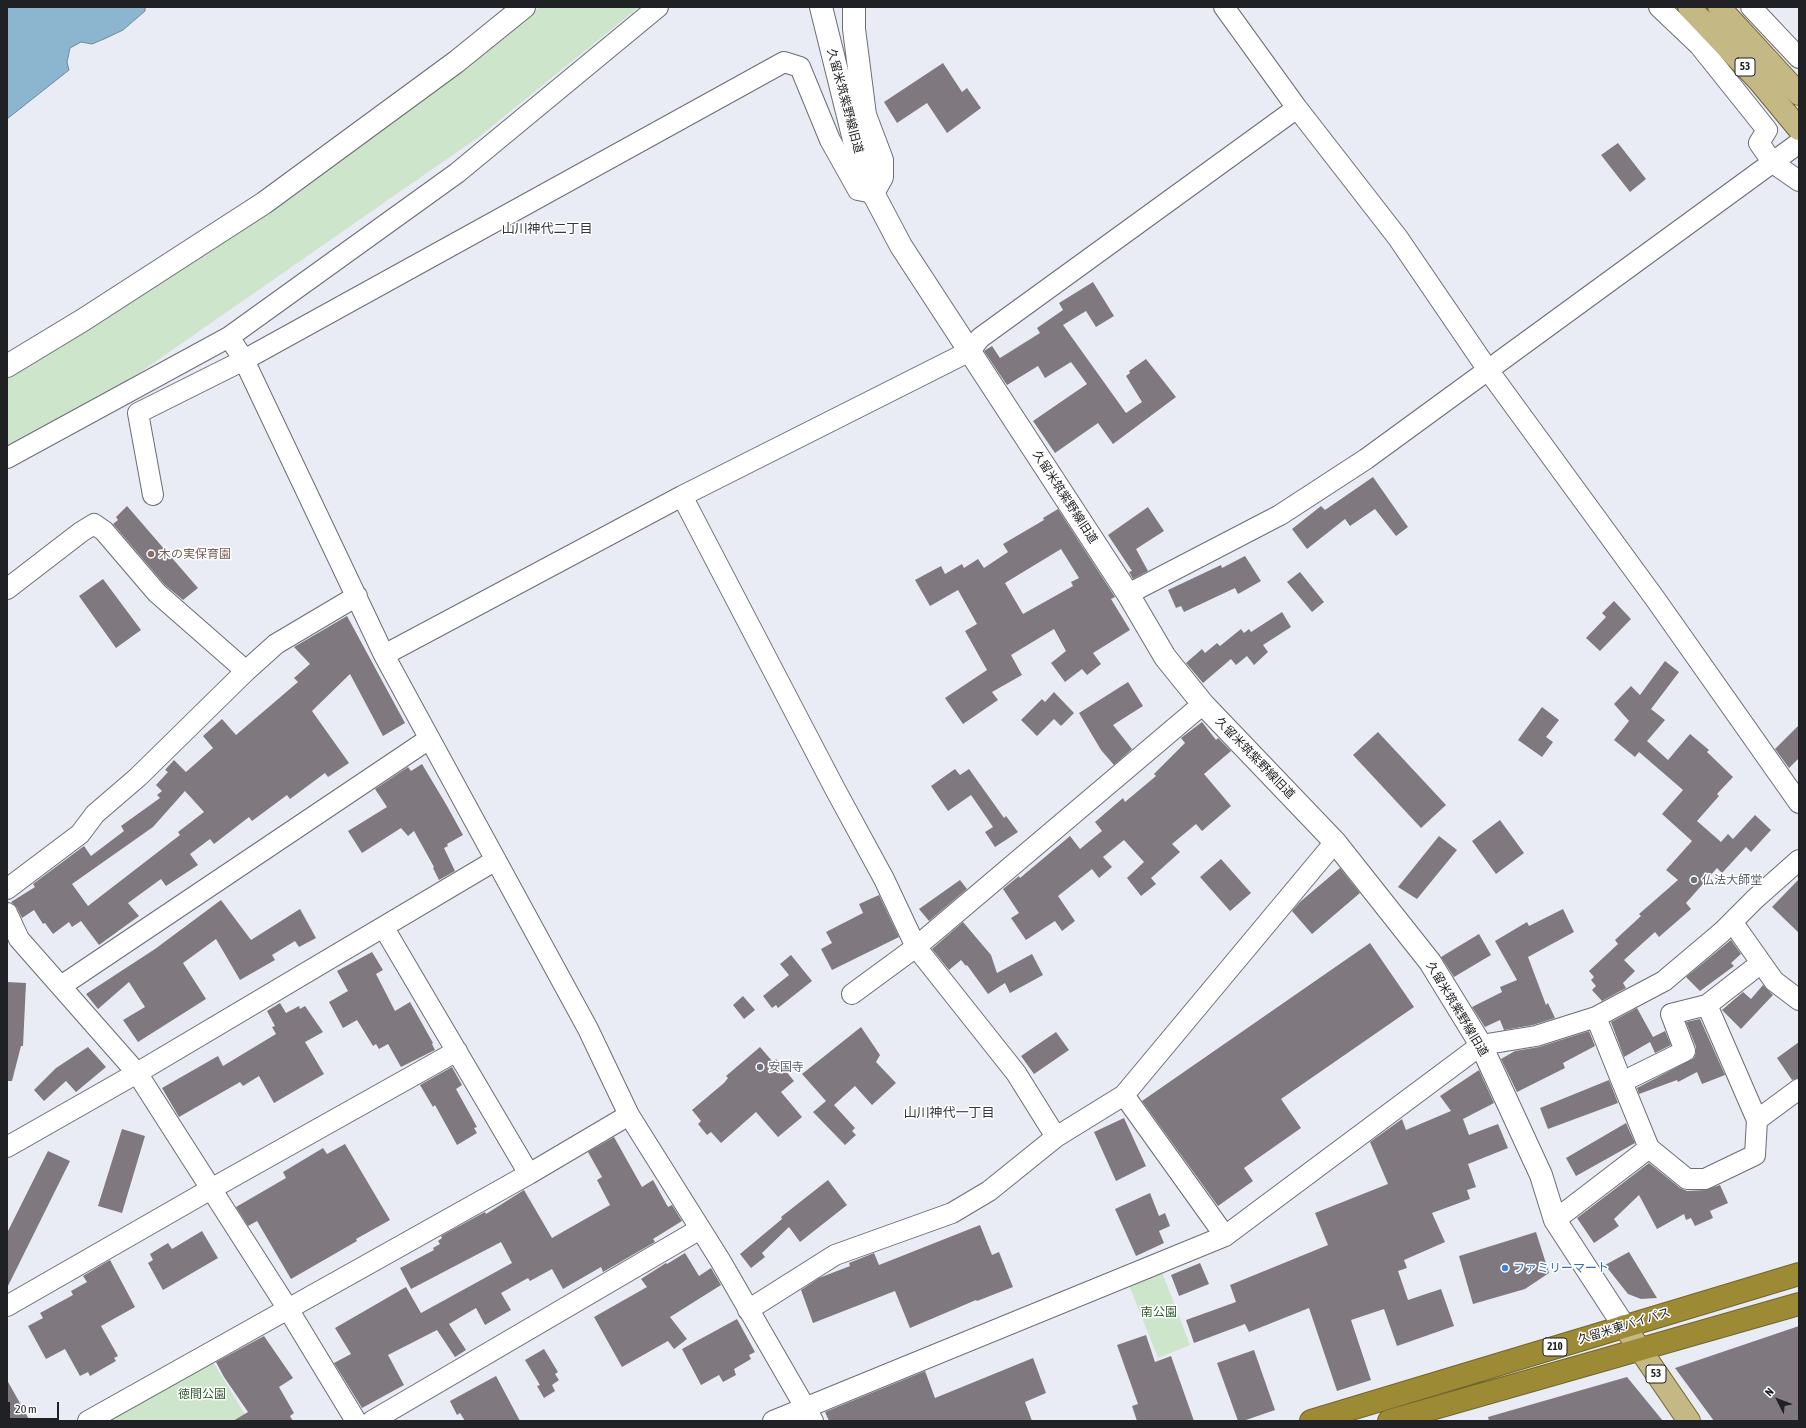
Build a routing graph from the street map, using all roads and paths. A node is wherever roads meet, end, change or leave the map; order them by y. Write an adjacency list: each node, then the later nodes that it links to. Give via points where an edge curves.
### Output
1 (524, 7): 21 (street, via 456,62 264,203)
2 (658, 7): 18 (street, via 457,174)
3 (822, 7): 17 (street, 久留米筑紫野線旧道, via 854,140)
4 (854, 7): 17 (street, 久留米筑紫野線旧道, via 854,29 865,116 882,160 882,177)
5 (1224, 7): 12 (street)
6 (1659, 7): 15 (street, via 1699,45 1767,130 1759,143)
7 (1689, 7): 13 (main road, 53, via 1760,82)
8 (1718, 7): 11 (main road, 53)
9 (1751, 7): 10 (street)
10 (1799, 58)
11 (1799, 94)
12 (1297, 108): 19 (street, via 980,338); 22 (street, via 1398,238)
13 (1799, 129)
14 (1799, 143): 15 (street)
15 (1773, 163): 16 (street); 22 (street)
16 (1799, 181)
17 (874, 193): 19 (street, 久留米筑紫野線旧道, via 901,246); 20 (street, via 858,190 830,140 800,67 784,62)
18 (229, 337): 20 (street); 23 (street)
19 (970, 350): 25 (street); 27 (street, 久留米筑紫野線旧道)
20 (244, 360): 24 (street, via 138,413); 28 (street)
21 (7, 366)
22 (1488, 370): 27 (street, via 1366,459 1280,515); 33 (street, via 1661,607)
23 (7, 458)
24 (153, 495)
25 (682, 496): 29 (street); 42 (street, via 884,880)
26 (7, 589): 30 (street, via 94,524 104,531 157,594)
27 (1128, 594): 31 (street, 久留米筑紫野線旧道, via 1165,657)
28 (357, 596): 29 (street); 30 (street, via 276,644)
29 (384, 654): 32 (street)
30 (246, 671): 37 (street, via 138,777 95,814 80,834)
31 (1204, 704): 34 (street, 久留米筑紫野線旧道); 42 (street)
32 (429, 739): 35 (street); 44 (street)
33 (1799, 803)
34 (1335, 842): 49 (street, 久留米筑紫野線旧道, via 1430,962); 54 (street)
35 (496, 860): 40 (street); 55 (street, via 588,1029)
36 (1799, 860): 39 (street, via 1755,899)
37 (7, 889)
38 (7, 913): 41 (street)
39 (1733, 923): 43 (street); 48 (street, via 1664,981)
40 (384, 928): 50 (street); 51 (street)
41 (13, 943): 44 (street)
42 (916, 947): 45 (street); 57 (street, via 1016,1073)
43 (1761, 963): 46 (street, via 1774,981); 47 (street)
44 (61, 986): 51 (street)
45 (852, 994)
46 (1799, 1000)
47 (1707, 1005): 52 (street, via 1671,1014 1684,1051); 56 (street)
48 (1596, 1017): 49 (street, via 1536,1036); 52 (street)
49 (1481, 1045): 62 (street, 久留米筑紫野線旧道, via 1541,1175); 64 (street)
50 (457, 1051): 60 (street); 61 (street)
51 (137, 1073): 58 (street); 61 (street)
52 (1622, 1082): 59 (street)
53 (1799, 1089): 56 (street)
54 (1124, 1094): 57 (street); 64 (street)
55 (629, 1115): 60 (street); 63 (street)
56 (1757, 1120): 59 (street, via 1755,1155 1705,1179 1687,1179)
57 (1056, 1136): 69 (street, via 990,1191 952,1213 834,1255)
58 (7, 1147)
59 (1649, 1148): 62 (street)
60 (529, 1174): 68 (street)
61 (211, 1189): 67 (street); 68 (street)
62 (1555, 1220): 70 (street, 久留米筑紫野線旧道)
63 (700, 1229): 69 (street); 75 (street)
64 (1225, 1236): 72 (street)
65 (1799, 1274): 70 (highway, 久留米東バイパス / 210)
66 (1799, 1304): 71 (highway, 210)
67 (7, 1306)
68 (288, 1309): 73 (street); 74 (street)
69 (748, 1310): 72 (street)
70 (1624, 1326): 71 (main road, 53); 77 (highway, 久留米東バイパス / 210)
71 (1640, 1350): 78 (highway, 210); 79 (main road, 53)
72 (809, 1415): 76 (street)
73 (88, 1421)
74 (356, 1421)
75 (372, 1421)
76 (773, 1421)
77 (1311, 1421)
78 (1388, 1421)
79 (1689, 1421)

